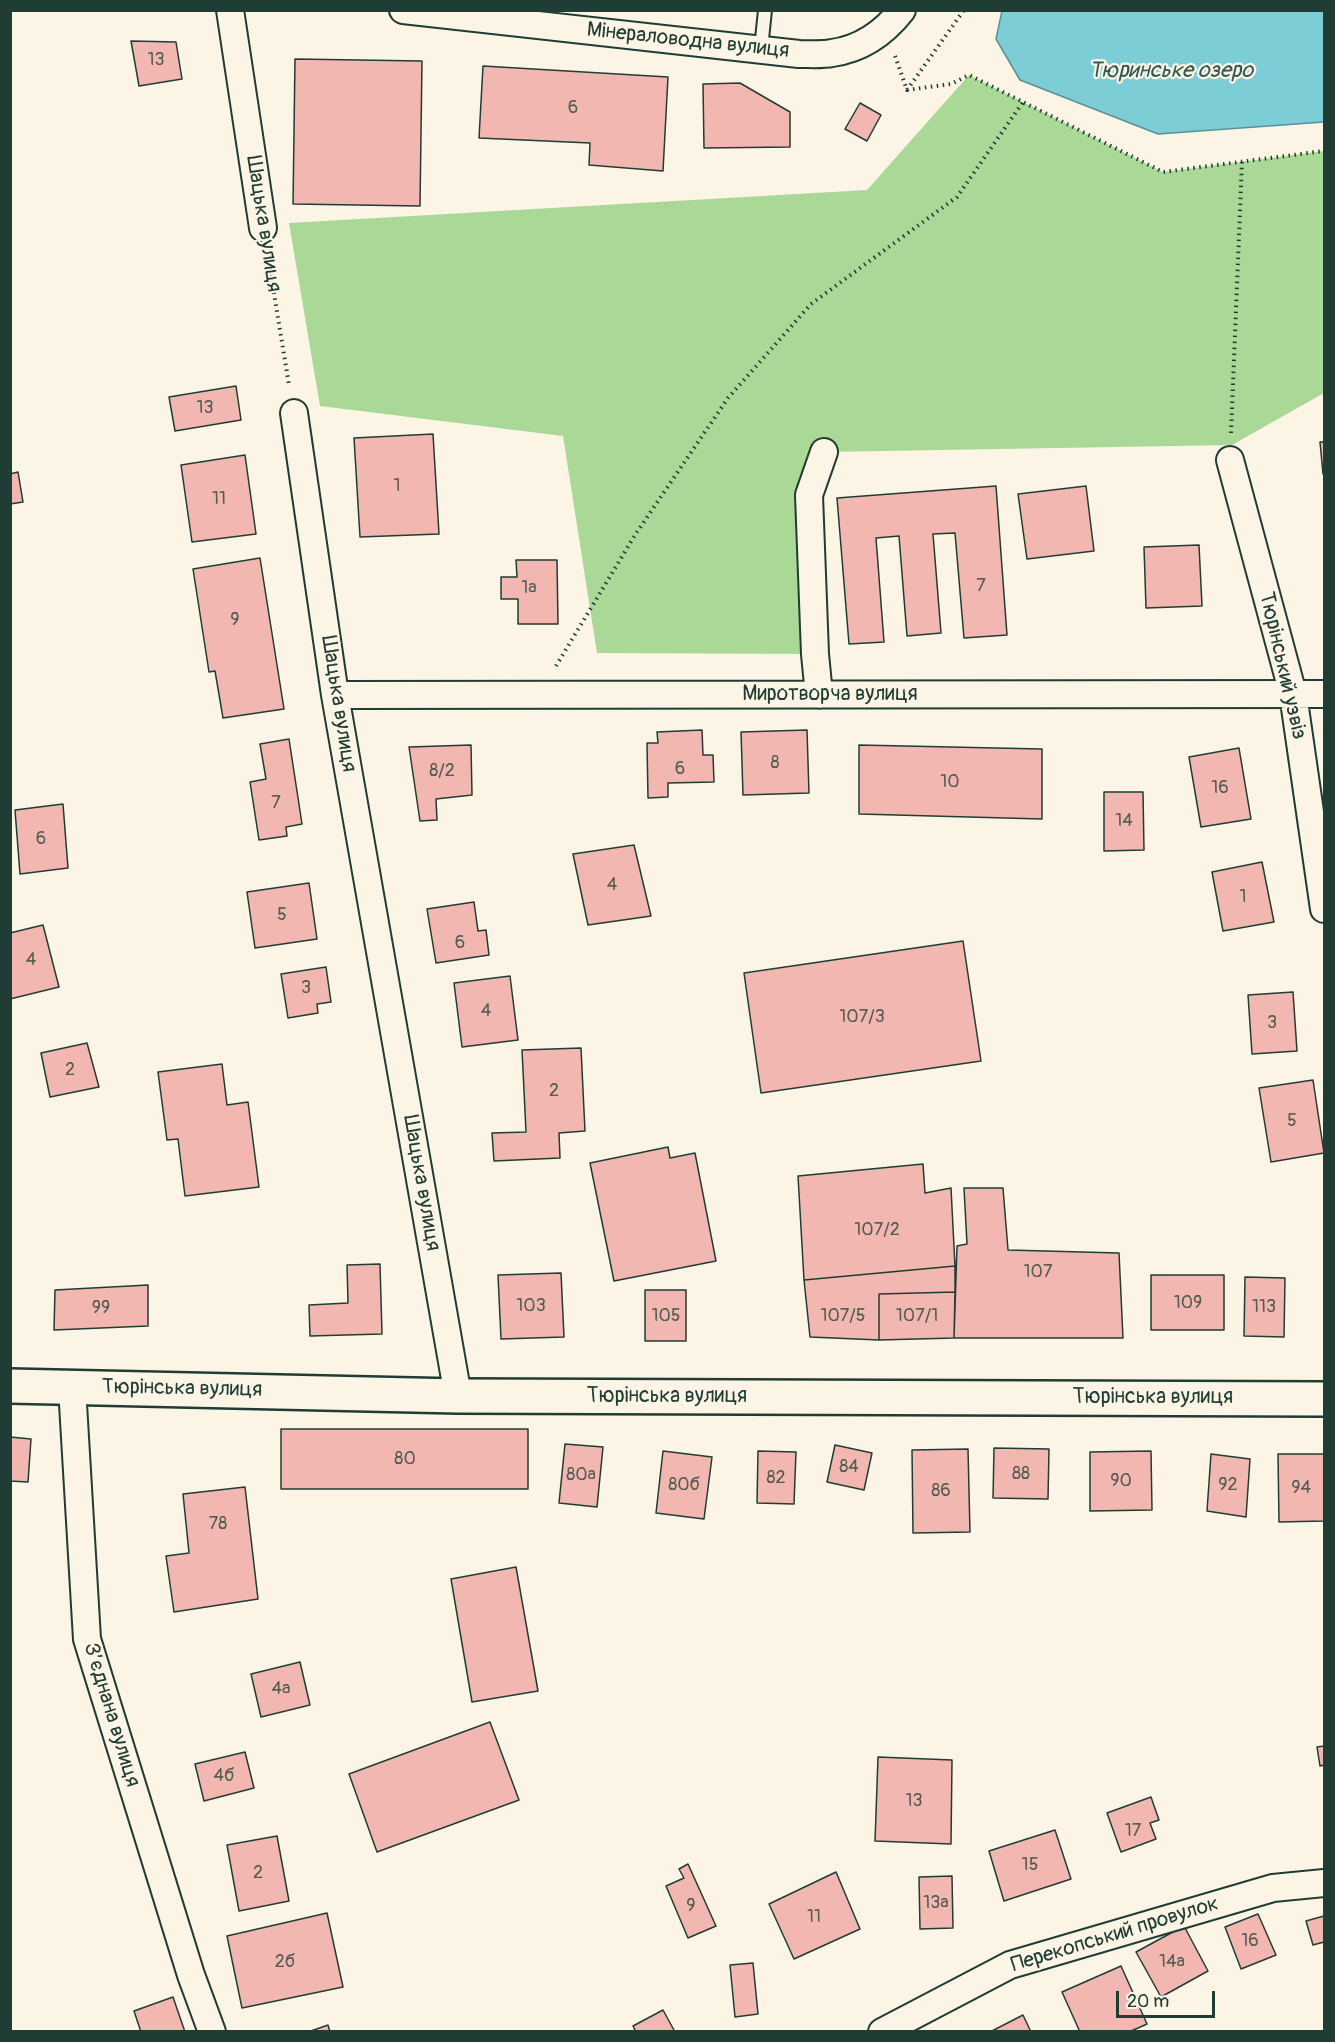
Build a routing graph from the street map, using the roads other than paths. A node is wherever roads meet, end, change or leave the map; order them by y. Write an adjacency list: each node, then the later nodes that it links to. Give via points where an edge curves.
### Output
1 (230, 10): 6 (street, Шацька вулиця)
2 (403, 10): 5 (street, Мінераловодна вулиця)
3 (765, 10): 5 (lane)
4 (902, 10): 5 (street, Мінераловодна вулиця, via 885,30 863,43 832,53)
5 (761, 49)
6 (263, 228)
7 (294, 413): 12 (street, Шацька вулиця)
8 (824, 452): 13 (street, via 809,495)
9 (1230, 460): 10 (street, Тюрінський узвіз)
10 (1293, 694): 11 (street, Миротворча вулиця); 13 (street, Миротворча вулиця); 14 (street, Тюрінський узвіз)
11 (1324, 694)
12 (335, 695): 13 (street, Миротворча вулиця); 17 (street, Шацька вулиця)
13 (819, 695)
14 (1324, 909)
15 (10, 1386): 16 (main road, Тюрінська вулиця)
16 (72, 1387): 17 (main road, Тюрінська вулиця); 20 (street, З’єднана вулиця, via 87,1639)
17 (458, 1396): 18 (main road, Тюрінська вулиця)
18 (1324, 1399)
19 (1324, 1883): 21 (street, Перекопський провулок, via 1273,1888 1010,1965)
20 (212, 2031)
21 (882, 2031)

